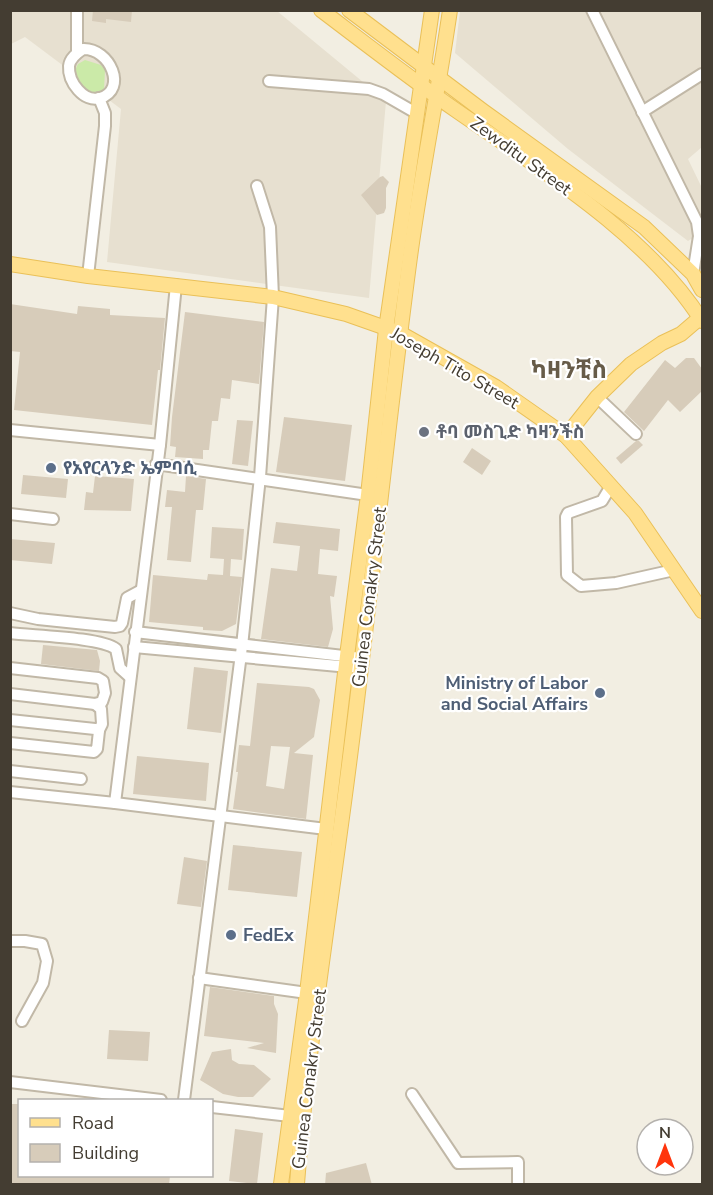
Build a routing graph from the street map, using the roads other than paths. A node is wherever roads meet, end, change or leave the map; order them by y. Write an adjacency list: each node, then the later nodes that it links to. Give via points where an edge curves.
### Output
1 (77, 10): 7 (street)
2 (321, 10): 12 (main road, Zewditu Street)
3 (349, 10): 8 (main road, Zewditu Street)
4 (432, 10): 8 (main road, Guinea Conakry Street)
5 (450, 10): 10 (main road, Guinea Conakry Street)
6 (594, 11): 16 (street)
7 (77, 52): 14 (street, via 69,67 74,84 86,98); 14 (street, via 96,51 112,66 112,89)
8 (423, 65): 10 (main road, Zewditu Street); 12 (main road, Guinea Conakry Street)
9 (702, 74): 16 (street)
10 (440, 79): 13 (main road, Guinea Conakry Street); 19 (main road, Zewditu Street, via 644,227)
11 (269, 81): 15 (street, via 369,89)
12 (420, 85): 13 (main road, Zewditu Street); 15 (main road, Guinea Conakry Street)
13 (437, 97): 24 (main road, Zewditu Street, via 523,155 628,238 670,278); 26 (main road, Guinea Conakry Street, via 424,160)
14 (99, 98): 20 (street, via 105,126)
15 (416, 112): 25 (main road, Guinea Conakry Street)
16 (642, 112): 19 (street, via 697,222 699,236)
17 (257, 186): 23 (street, via 270,227)
18 (10, 264): 20 (main road, Joseph Tito Street)
19 (693, 274): 22 (main road, Zewditu Street)
20 (88, 276): 21 (main road, Joseph Tito Street)
21 (176, 285): 23 (main road, Joseph Tito Street); 31 (street)
22 (702, 290)
23 (273, 297): 25 (main road, Joseph Tito Street, via 346,314); 33 (street)
24 (702, 321): 27 (main road, via 631,364)
25 (386, 329): 26 (main road, Joseph Tito Street); 35 (main road, Guinea Conakry Street)
26 (400, 333): 30 (main road, Joseph Tito Street, via 496,387); 38 (main road, Guinea Conakry Street)
27 (597, 398): 29 (street); 30 (main road)
28 (10, 430): 31 (street)
29 (636, 434)
30 (566, 436): 34 (main road, Joseph Tito Street)
31 (160, 445): 32 (street)
32 (156, 464): 33 (street); 40 (street)
33 (260, 477): 35 (street); 47 (street)
34 (611, 486): 39 (main road, Joseph Tito Street); 39 (street, via 602,501 566,517 567,575 581,586)
35 (368, 495): 38 (main road, Guinea Conakry Street)
36 (10, 514): 37 (street)
37 (53, 519)
38 (369, 546): 50 (main road, Guinea Conakry Street); 51 (main road, Guinea Conakry Street)
39 (674, 570): 41 (main road, Joseph Tito Street)
40 (140, 591): 43 (street, via 127,598 120,626); 44 (street)
41 (702, 612)
42 (10, 613): 43 (street)
43 (38, 619): 46 (street)
44 (135, 632): 47 (street); 48 (street)
45 (10, 633): 46 (street)
46 (36, 636): 53 (street, via 112,646 120,668)
47 (243, 646): 49 (street); 50 (street)
48 (134, 647): 49 (street); 53 (street)
49 (240, 658): 50 (street); 64 (street)
50 (346, 661): 51 (street); 62 (main road, Guinea Conakry Street)
51 (361, 663): 62 (main road, Guinea Conakry Street)
52 (10, 668): 55 (street, via 101,679 105,693 102,702)
53 (130, 678): 63 (street)
54 (10, 694): 55 (street)
55 (95, 704): 57 (street, via 101,709)
56 (10, 720): 57 (street)
57 (99, 730): 58 (street, via 94,752)
58 (10, 744)
59 (10, 771): 60 (street)
60 (81, 779)
61 (10, 792): 63 (street)
62 (338, 794): 65 (main road, Guinea Conakry Street); 70 (main road, Guinea Conakry Street)
63 (115, 803): 64 (street)
64 (220, 816): 65 (street); 67 (street)
65 (326, 829): 68 (main road, Guinea Conakry Street)
66 (10, 941): 69 (street, via 42,944 47,962 43,983)
67 (199, 978): 68 (street); 74 (street)
68 (307, 993): 70 (main road, Guinea Conakry Street)
69 (22, 1021)
70 (301, 1077): 76 (main road, Guinea Conakry Street); 78 (main road, Guinea Conakry Street)
71 (10, 1082): 73 (street)
72 (412, 1094): 79 (street, via 458,1163 518,1162)
73 (144, 1099)
74 (183, 1099)
75 (213, 1107): 76 (street)
76 (290, 1116): 77 (main road, Guinea Conakry Street)
77 (281, 1185)
78 (297, 1185)
79 (518, 1185)

